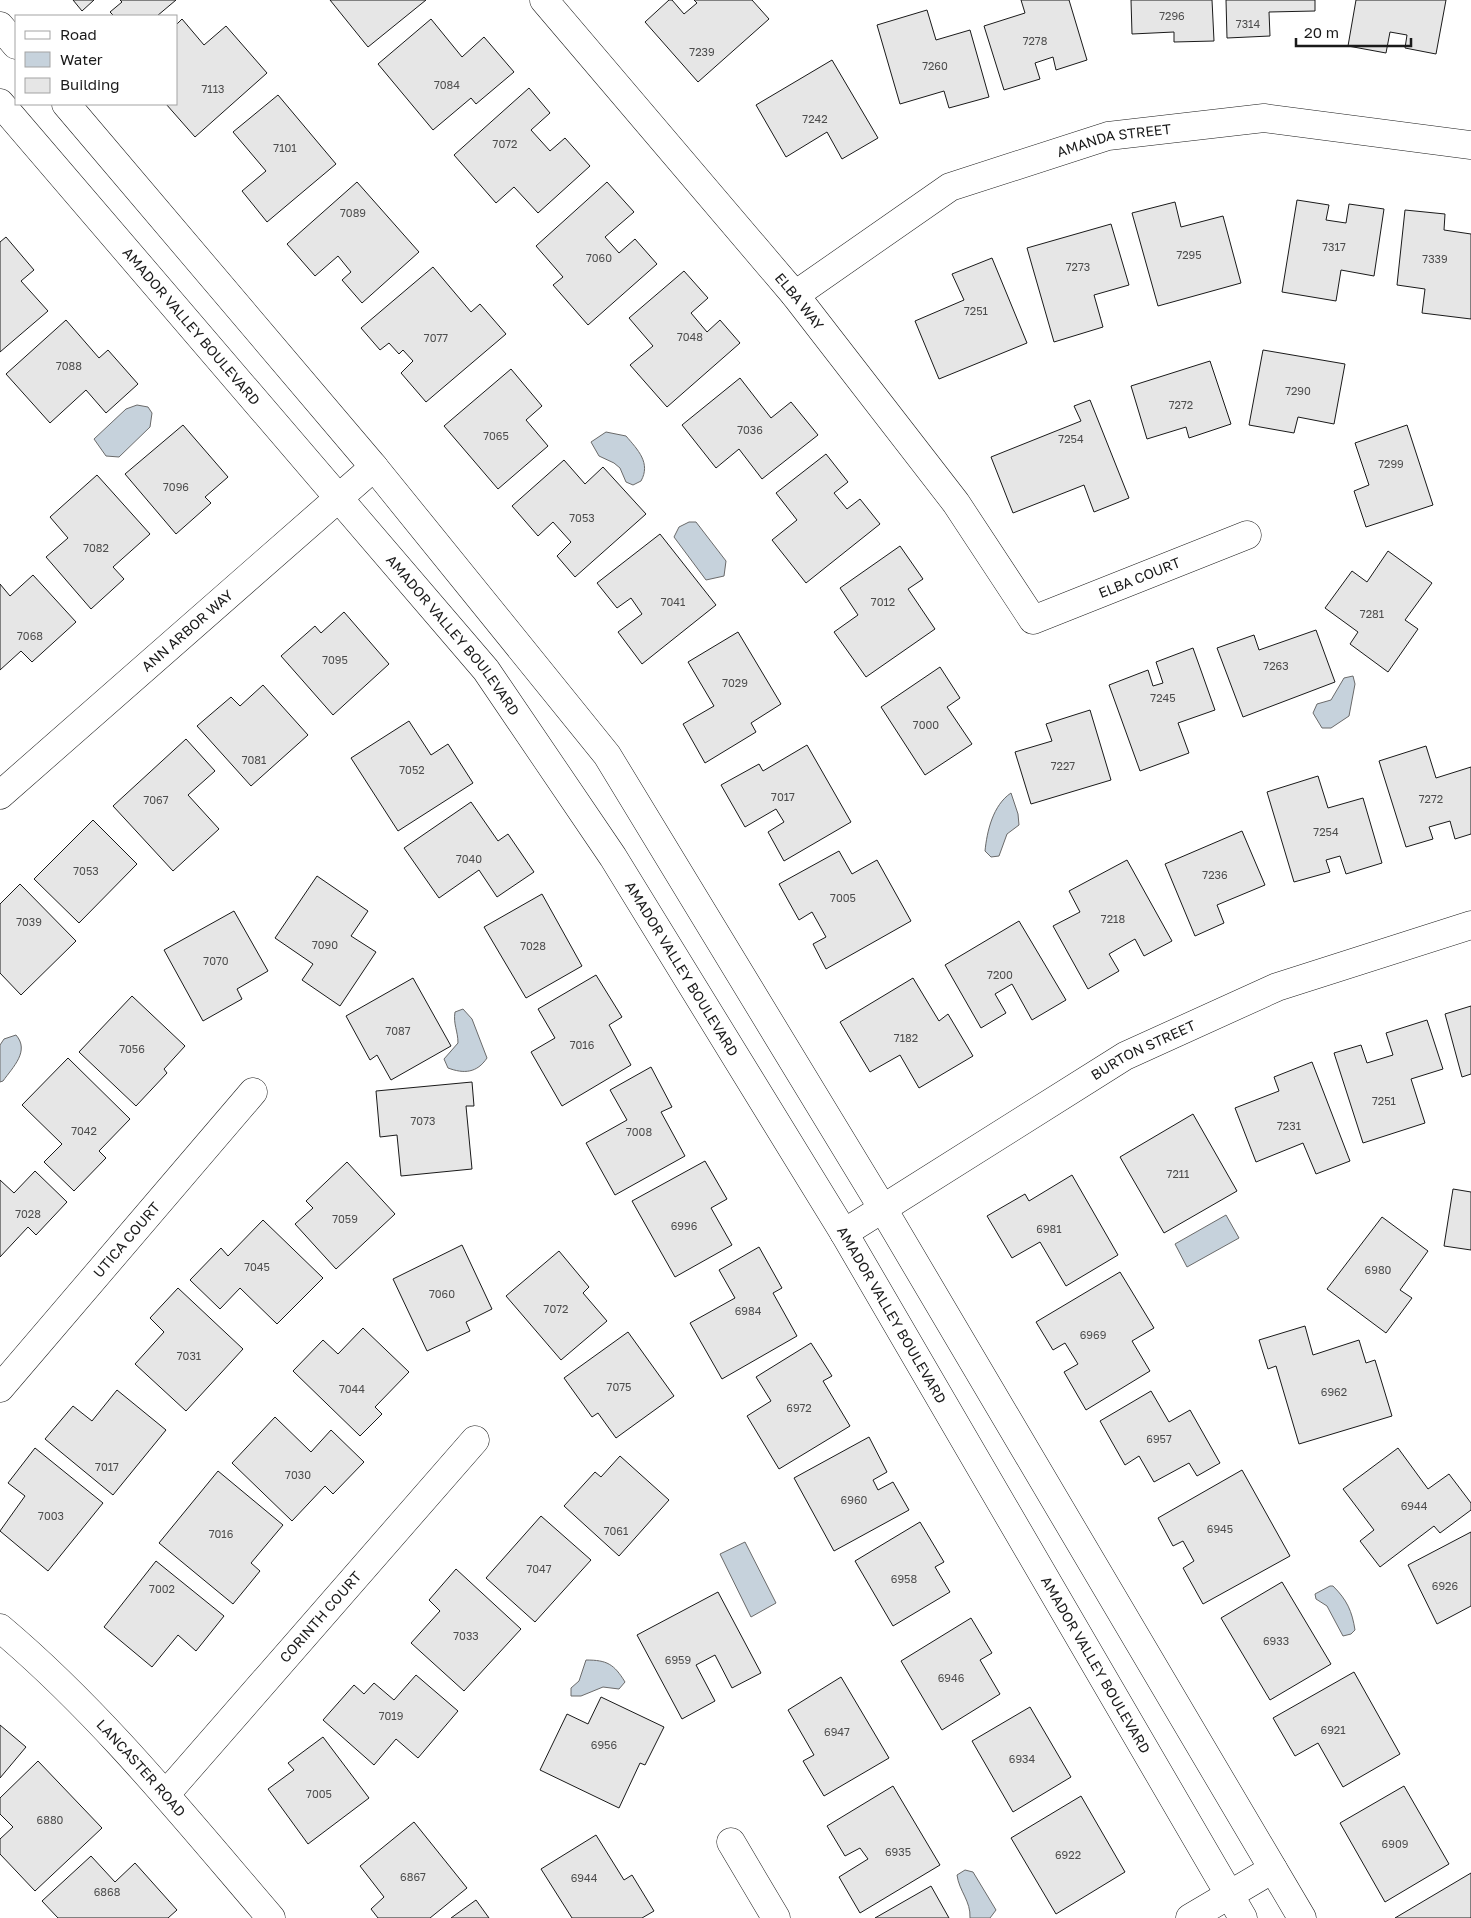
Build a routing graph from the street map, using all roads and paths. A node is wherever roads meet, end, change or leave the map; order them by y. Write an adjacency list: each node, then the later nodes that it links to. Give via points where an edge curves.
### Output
1 (544, 0): 7 (street, ELBA WAY)
2 (0, 26): 3 (street)
3 (15, 44)
4 (0, 104): 9 (street, AMADOR VALLEY BOULEVARD)
5 (67, 105): 8 (street)
6 (1471, 145): 7 (street, AMANDA STREET, via 1264,118 1108,136 950,187)
7 (795, 296): 11 (street, ELBA WAY, via 956,503)
8 (374, 467): 9 (street, ANN ARBOR WAY); 15 (street, via 607,755)
9 (340, 497): 12 (street, ANN ARBOR WAY); 16 (street, AMADOR VALLEY BOULEVARD, via 492,678 613,857)
10 (1247, 536): 11 (street, ELBA COURT)
11 (1033, 620)
12 (0, 795)
13 (1471, 925): 15 (street, BURTON STREET, via 1277,987 1125,1056)
14 (253, 1092): 17 (street, UTICA COURT)
15 (883, 1209): 16 (street, BURTON STREET); 22 (street)
16 (844, 1233): 23 (street, AMADOR VALLEY BOULEVARD)
17 (0, 1388)
18 (475, 1440): 20 (street, CORINTH COURT)
19 (0, 1628): 20 (street, LANCASTER ROAD, via 37,1659)
20 (166, 1794): 24 (street, LANCASTER ROAD)
21 (731, 1842): 25 (street)
22 (1273, 1869): 23 (street); 28 (street)
23 (1229, 1895): 26 (street); 27 (street, AMADOR VALLEY BOULEVARD)
24 (271, 1918)
25 (776, 1918)
26 (1190, 1918)
27 (1243, 1918)
28 (1302, 1918)

